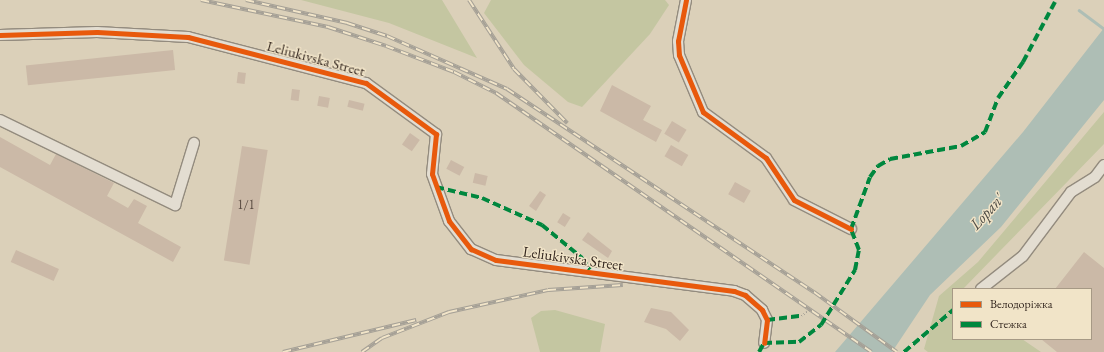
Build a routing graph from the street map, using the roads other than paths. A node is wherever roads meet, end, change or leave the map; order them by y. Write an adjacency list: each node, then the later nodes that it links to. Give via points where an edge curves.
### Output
1 (686, 0): 6 (street, via 678,42 679,55 703,112 766,158 794,200)
2 (0, 35): 8 (street, Leliukivska Street, via 90,32 188,37 366,83 436,134 432,174 448,221 471,249 496,260 734,291 745,295 762,310 767,320)
3 (0, 120): 4 (street, via 175,205)
4 (194, 143)
5 (1104, 165): 7 (street, via 1095,177 1071,192 1023,256)
6 (851, 229)
7 (983, 288)
8 (764, 343)

